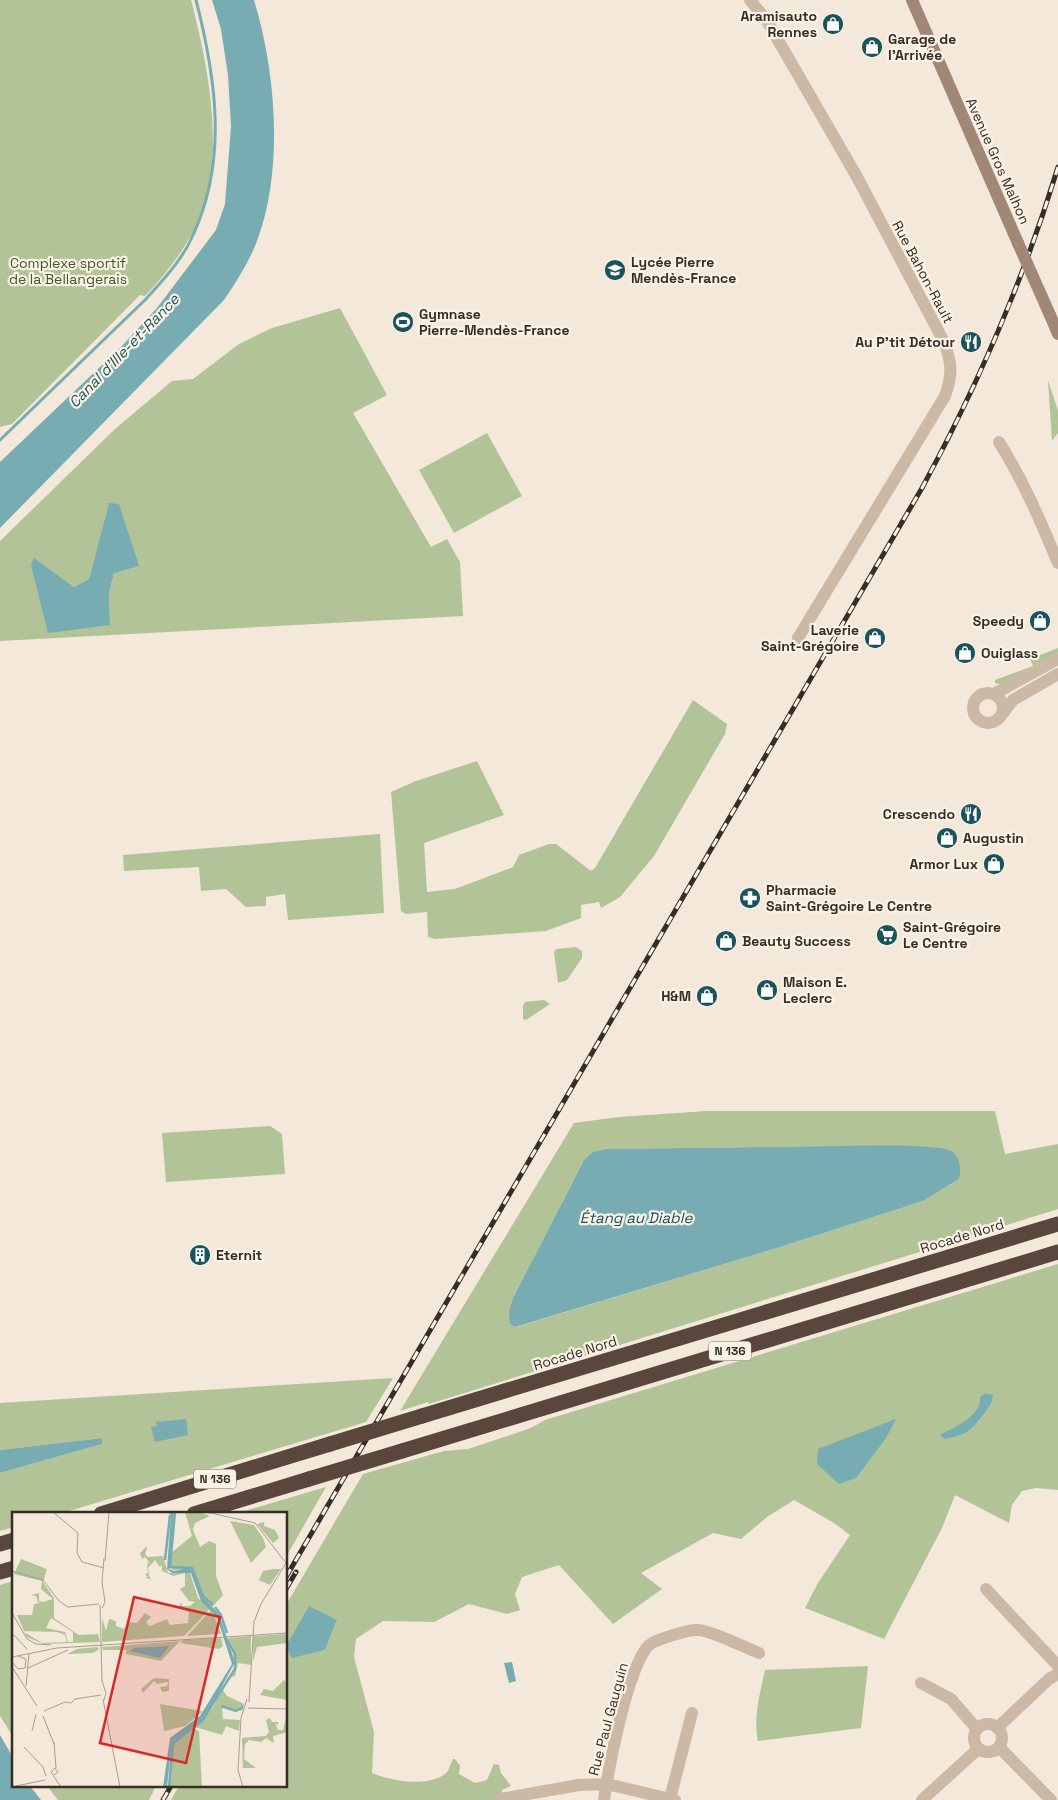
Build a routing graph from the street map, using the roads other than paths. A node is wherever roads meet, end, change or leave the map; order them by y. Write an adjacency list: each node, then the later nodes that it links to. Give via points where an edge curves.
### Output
1 (750, 0): 6 (street, Rue Bahon-Rault, via 767,21 857,177 943,340 952,364 945,396)
2 (912, 0): 3 (main road, Avenue Gros Malhon, bridge)
3 (1058, 334)
4 (999, 442): 5 (street, via 1048,536)
5 (1058, 563)
6 (798, 638)
7 (1058, 659): 9 (street)
8 (1058, 674): 10 (street, via 1012,700)
9 (994, 694): 10 (street, via 1001,700); 10 (street, via 985,693 978,697 974,712 982,722 990,723)
10 (1003, 713)
11 (1058, 1224): 13 (highway, Rocade Nord / N 136, bridge)
12 (1058, 1252): 14 (highway, N 136, bridge)
13 (108, 1512)
14 (201, 1512)
15 (986, 1589): 17 (street)
16 (759, 1653): 25 (street, Rue Paul Gauguin, via 699,1630 649,1645 638,1662 627,1696)
17 (1058, 1666)
18 (1058, 1674): 21 (street, via 1049,1678)
19 (921, 1683): 22 (street, via 951,1699)
20 (692, 1713): 27 (street)
21 (998, 1728): 22 (street, via 991,1724); 23 (street, via 1002,1741)
22 (977, 1729): 24 (street, via 974,1743)
23 (999, 1747): 24 (street, via 993,1752); 30 (street)
24 (978, 1749): 29 (street)
25 (606, 1784): 26 (street); 27 (street); 28 (street, Rue Paul Gauguin)
26 (500, 1799)
27 (672, 1799)
28 (604, 1800)
29 (922, 1800)
30 (1051, 1800)

